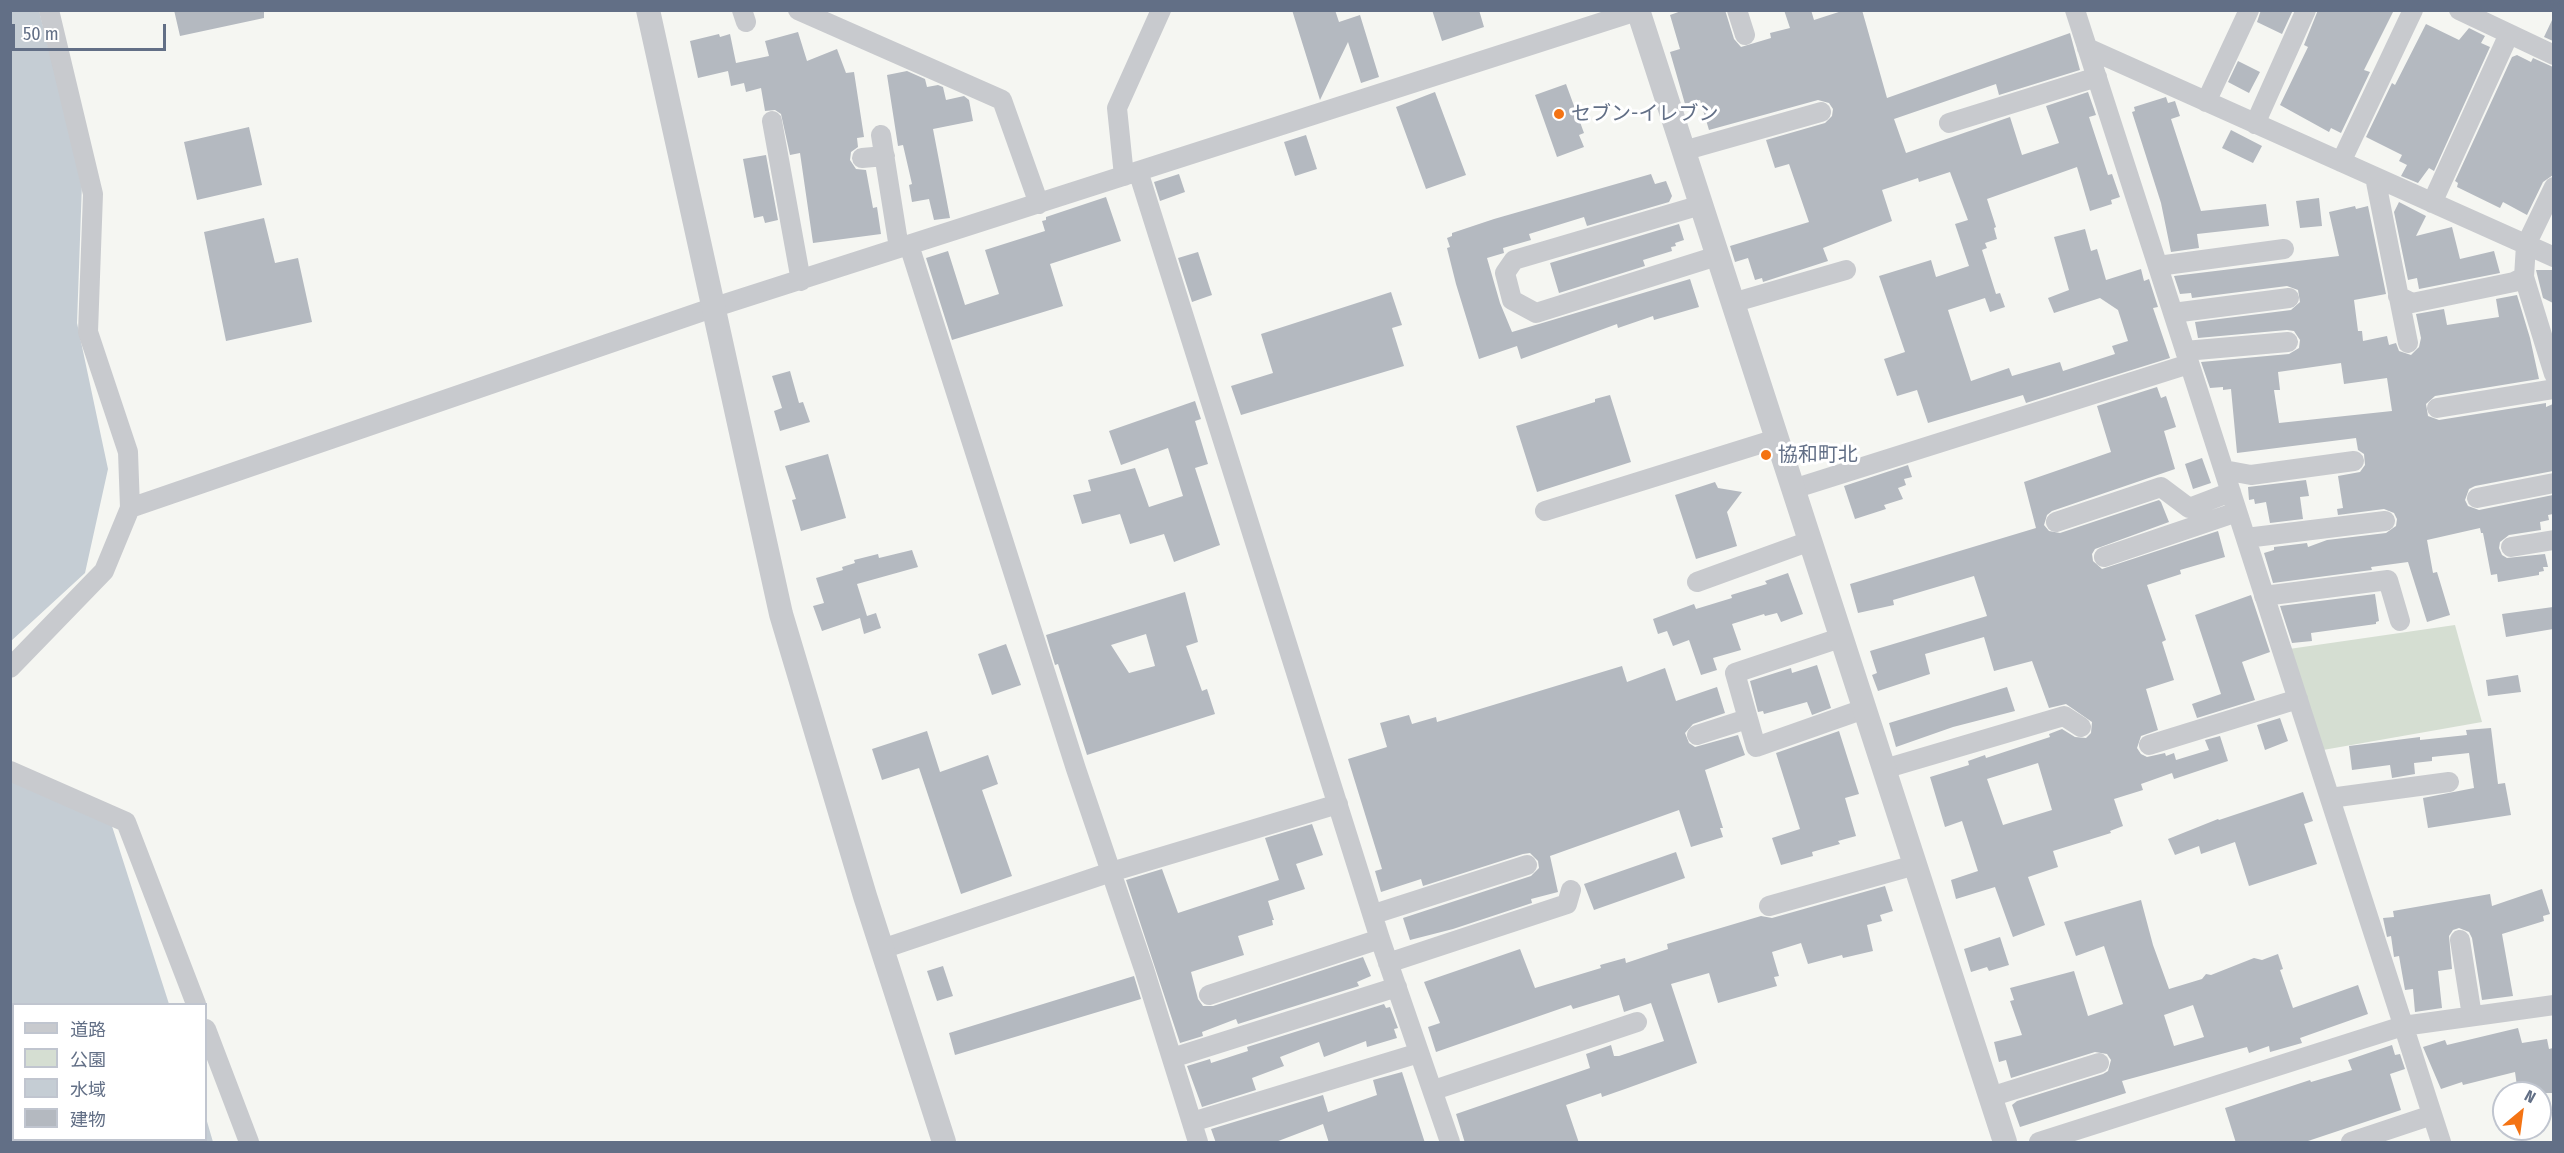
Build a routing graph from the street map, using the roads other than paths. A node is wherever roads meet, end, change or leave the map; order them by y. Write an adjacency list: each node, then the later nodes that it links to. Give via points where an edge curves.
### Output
1 (49, 10): 60 (street, via 93,194 88,332 128,452)
2 (648, 10): 45 (street)
3 (798, 10): 31 (street, via 1002,100)
4 (1161, 10): 27 (street, via 1117,108)
5 (1737, 10): 13 (street)
6 (2074, 10): 14 (street)
7 (2248, 10): 17 (street)
8 (2306, 10): 21 (street)
9 (2414, 10): 26 (street)
10 (2459, 10): 12 (street)
11 (1638, 11): 23 (street); 27 (street)
12 (2509, 34): 15 (street); 30 (street)
13 (1745, 35)
14 (2087, 48): 16 (street); 17 (street)
15 (2553, 55)
16 (2097, 77): 20 (street); 38 (street)
17 (2206, 102): 21 (street)
18 (1821, 112): 23 (street)
19 (772, 122): 41 (street)
20 (1949, 123)
21 (2255, 124): 26 (street)
22 (881, 135): 24 (street)
23 (1683, 151): 32 (street)
24 (885, 156): 25 (street); 34 (street)
25 (862, 158)
26 (2341, 162): 28 (street)
27 (1131, 174): 31 (street); 85 (street)
28 (2375, 177): 30 (street); 42 (street)
29 (2553, 187): 33 (street)
30 (2432, 203): 33 (street)
31 (1039, 204): 34 (street)
32 (1701, 205): 36 (street); 36 (street, via 1514,260 1505,273 1512,300 1536,313)
33 (2526, 245): 37 (street); 40 (street)
34 (904, 246): 41 (street); 88 (street)
35 (2284, 249): 38 (street)
36 (1717, 256): 44 (street)
37 (2553, 257)
38 (2158, 266): 46 (street)
39 (1846, 270): 44 (street)
40 (2524, 277): 42 (street, via 2412,303); 50 (street)
41 (801, 281): 45 (street)
42 (2398, 296): 48 (street)
43 (2289, 298): 46 (street)
44 (1732, 303): 53 (street)
45 (712, 308): 60 (street); 94 (street, via 781,614)
46 (2173, 313): 49 (street)
47 (2288, 342): 49 (street)
48 (2408, 343)
49 (2187, 357): 55 (street); 57 (street)
50 (2553, 374)
51 (2553, 389): 52 (street)
52 (2437, 408)
53 (1776, 439): 57 (street); 61 (street)
54 (2354, 461): 55 (street, via 2252,475)
55 (2224, 470): 58 (street)
56 (2553, 483): 59 (street)
57 (1793, 489): 67 (street)
58 (2231, 492): 62 (street); 64 (street, via 2189,508 2160,487)
59 (2477, 498)
60 (130, 508): 74 (street, via 104,571)
61 (1545, 511)
62 (2237, 512): 65 (street); 69 (street)
63 (2385, 521): 65 (street)
64 (2056, 522)
65 (2246, 538): 71 (street)
66 (2553, 540): 68 (street)
67 (1809, 541): 70 (street); 73 (street)
68 (2511, 548)
69 (2104, 557)
70 (1697, 582)
71 (2264, 596): 72 (street, via 2388,580); 75 (street)
72 (2400, 621)
73 (1840, 638): 76 (street); 77 (street, via 1735,673)
74 (10, 668)
75 (2298, 699): 80 (street); 84 (street)
76 (1864, 709): 77 (street, via 1756,747); 81 (street)
77 (1747, 719): 79 (street)
78 (2080, 728): 81 (street, via 2064,716)
79 (1697, 735)
80 (2149, 745)
81 (1884, 769): 87 (street)
82 (10, 771): 98 (street, via 126,822)
83 (2449, 782): 84 (street)
84 (2330, 798): 102 (street)
85 (1338, 804): 88 (street); 91 (street)
86 (1527, 865): 91 (street)
87 (1915, 866): 90 (street); 108 (street)
88 (1111, 872): 94 (street); 105 (street)
89 (1571, 890): 95 (street, via 1567,904)
90 (1769, 906)
91 (1374, 914): 92 (street)
92 (1380, 939): 95 (street); 97 (street)
93 (2460, 940): 100 (street)
94 (882, 949): 112 (street)
95 (1388, 963): 96 (street)
96 (1397, 987): 104 (street); 105 (street)
97 (1209, 995)
98 (195, 1003)
99 (2553, 1005): 100 (street)
100 (2472, 1016): 102 (street)
101 (1637, 1022): 107 (street)
102 (2403, 1026): 109 (street); 116 (street)
103 (207, 1032): 111 (street)
104 (1419, 1053): 107 (street); 110 (street)
105 (1172, 1058): 110 (street)
106 (2099, 1063): 108 (street)
107 (1434, 1090): 114 (street)
108 (1990, 1097): 115 (street)
109 (2432, 1115): 117 (street); 118 (street)
110 (1192, 1122): 113 (street)
111 (249, 1143)
112 (944, 1143)
113 (1198, 1143)
114 (1450, 1143)
115 (2005, 1143)
116 (2039, 1143)
117 (2351, 1143)
118 (2441, 1143)

